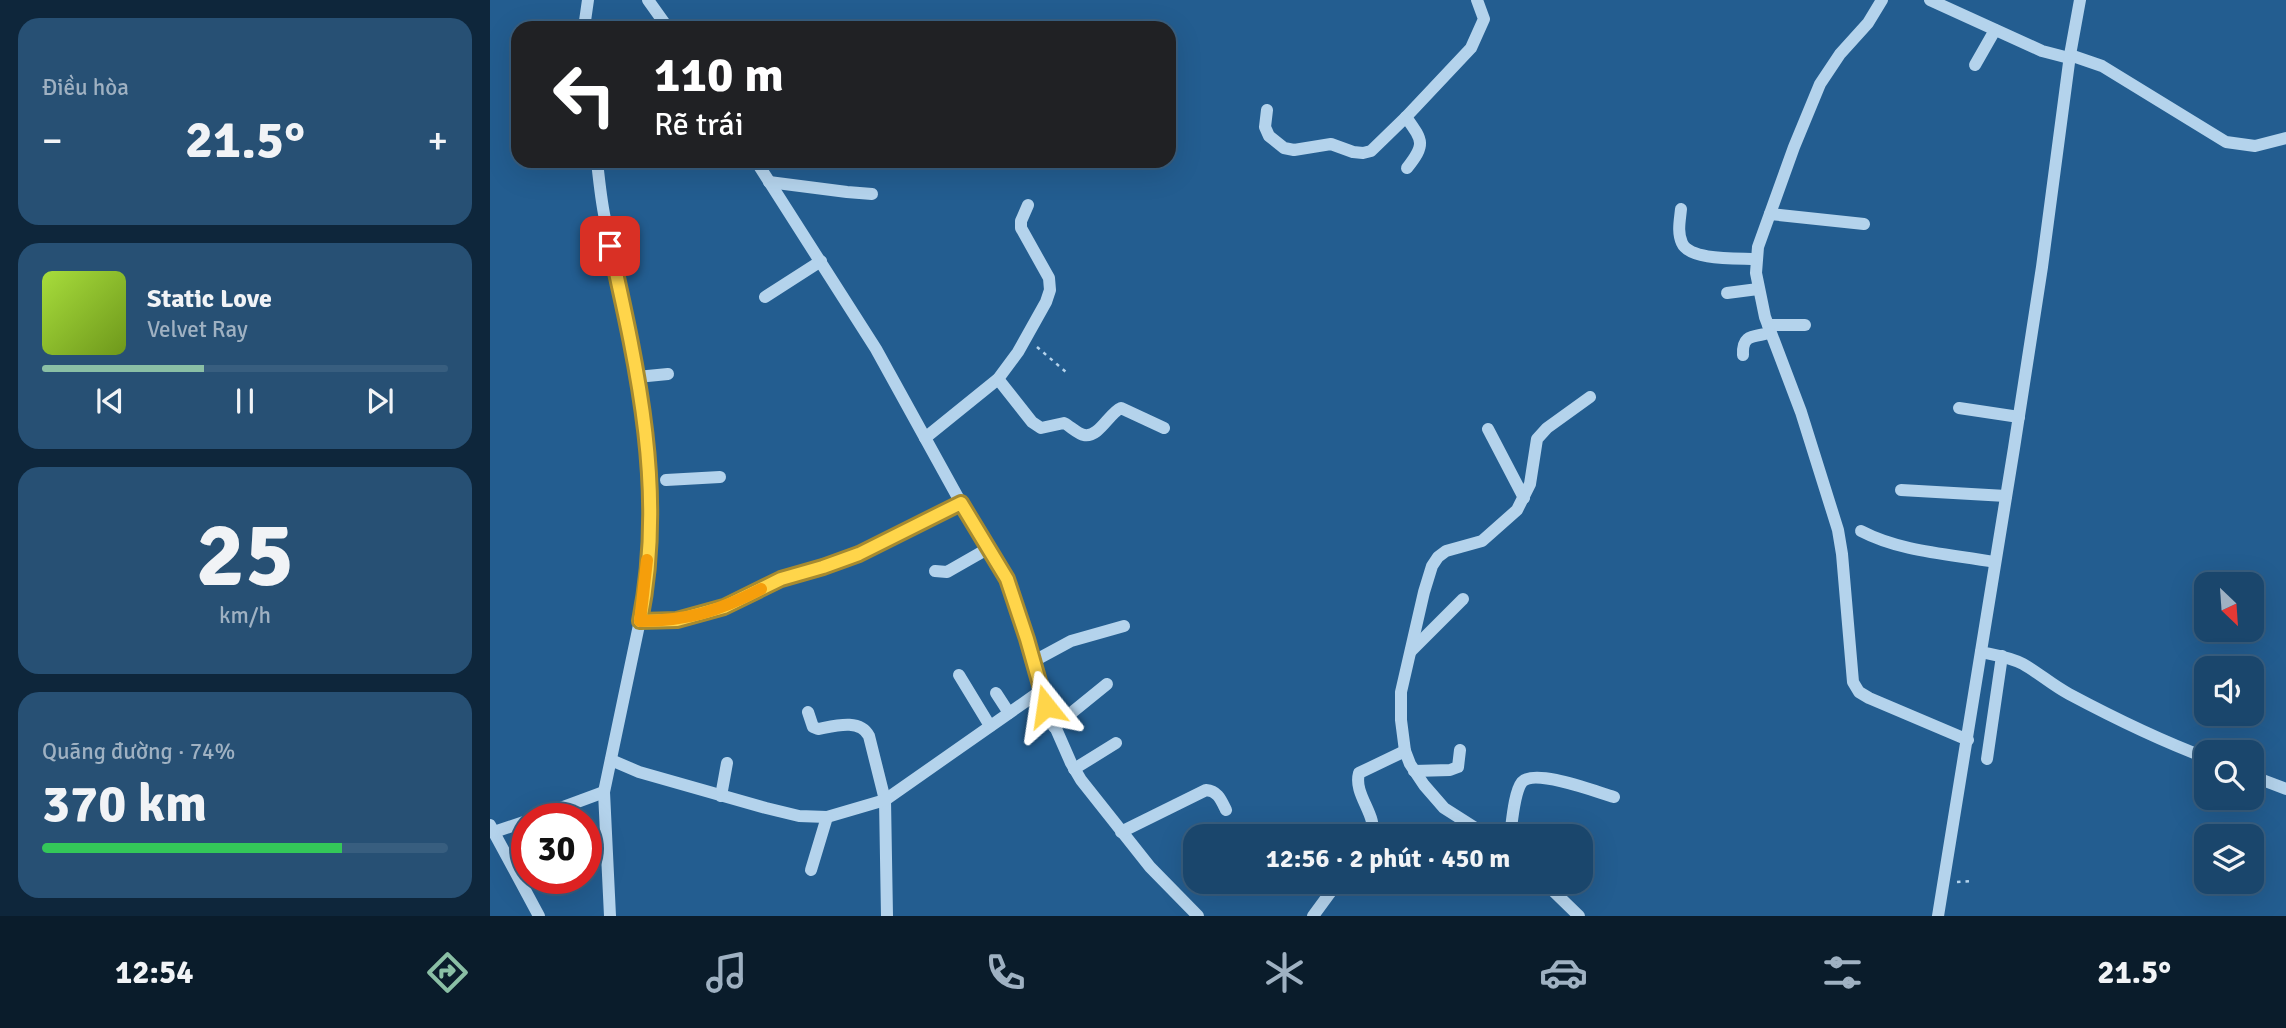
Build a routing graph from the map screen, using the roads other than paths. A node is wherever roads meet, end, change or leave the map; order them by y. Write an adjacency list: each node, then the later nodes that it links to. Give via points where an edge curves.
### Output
1 (588, 0): 7 (street)
2 (648, 0): 8 (street)
3 (1477, 0): 13 (street, via 1484,19 1471,48)
4 (1882, 0): 22 (street, via 1820,85)
5 (1930, 0): 9 (street)
6 (2080, 0): 10 (street)
7 (585, 21)
8 (663, 21)
9 (1994, 30): 10 (street, via 2050,55); 11 (street)
10 (2070, 56): 14 (street, via 2102,66 2226,142 2255,146); 37 (street)
11 (1975, 65)
12 (1267, 110): 13 (street, via 1264,121 1269,136 1294,150 1331,144 1363,153 1377,146)
13 (1406, 117): 17 (street, via 1421,144)
14 (2286, 138)
15 (598, 168): 33 (street)
16 (760, 168): 18 (street)
17 (1408, 168)
18 (769, 182): 19 (street); 25 (street)
19 (872, 194)
20 (1028, 205): 34 (street, via 1021,228 1049,278 1050,290)
21 (1681, 209): 24 (street, via 1680,233 1688,250 1697,255)
22 (1770, 214): 23 (street); 24 (street)
23 (1864, 223)
24 (1756, 259): 26 (street)
25 (821, 261): 28 (street); 40 (street, via 877,349)
26 (1758, 289): 27 (street); 30 (street)
27 (1727, 293)
28 (765, 297)
29 (1805, 325): 30 (street)
30 (1769, 329): 31 (street, via 1745,340); 66 (street, via 1838,530 1853,682 1869,698)
31 (1743, 355)
32 (668, 374): 33 (street)
33 (638, 377): 42 (street)
34 (998, 379): 38 (street, via 1041,428 1064,423 1089,436 1121,408); 40 (street)
35 (1590, 397): 45 (street, via 1537,439)
36 (1959, 408): 37 (street)
37 (2019, 417): 44 (street)
38 (1164, 428)
39 (1488, 429): 45 (street)
40 (925, 438): 46 (street)
41 (720, 477): 42 (street)
42 (657, 480): 52 (street)
43 (1901, 490): 44 (street)
44 (2006, 496): 49 (street)
45 (1524, 498): 54 (street, via 1482,541 1438,557 1428,578)
46 (961, 503): 48 (street); 52 (street, via 859,554 781,579 724,607 677,620)
47 (1861, 531): 49 (street, via 1897,545)
48 (989, 548): 50 (street, via 947,572); 57 (street, via 1013,594)
49 (1995, 562): 55 (street)
50 (935, 571)
51 (1463, 599): 54 (street)
52 (640, 621): 72 (street)
53 (1124, 626): 57 (street, via 1071,640)
54 (1410, 651): 69 (street, via 1401,692)
55 (1981, 652): 56 (street); 66 (street)
56 (2002, 656): 70 (street, via 2146,734); 71 (street)
57 (1034, 661): 60 (street)
58 (959, 675): 64 (street)
59 (1107, 684): 65 (street)
60 (1042, 690): 63 (street); 65 (street)
61 (996, 693): 63 (street)
62 (808, 712): 81 (street, via 818,729 850,725 866,730)
63 (1009, 713): 64 (street)
64 (990, 726): 81 (street)
65 (1054, 727): 74 (street)
66 (1968, 740): 101 (street)
67 (1116, 743): 74 (street)
68 (1460, 750): 75 (street, via 1458,767)
69 (1405, 751): 75 (street); 86 (street, via 1359,773 1359,788)
70 (2194, 753)
71 (1987, 759)
72 (611, 760): 78 (street); 79 (street)
73 (727, 763): 79 (street)
74 (1074, 769): 90 (street)
75 (1414, 771): 87 (street, via 1444,808)
76 (2264, 781): 77 (street)
77 (2286, 789)
78 (604, 792): 82 (street); 96 (street)
79 (721, 796): 84 (street, via 799,816)
80 (1614, 797): 88 (street, via 1542,776 1528,778 1521,783)
81 (885, 800): 84 (street); 97 (street)
82 (575, 803)
83 (1226, 810): 90 (street, via 1213,790 1206,790)
84 (827, 817): 91 (street)
85 (511, 824): 89 (street)
86 (1373, 824)
87 (1469, 824)
88 (1512, 824)
89 (492, 828): 95 (street)
90 (1121, 832): 98 (street)
91 (811, 870)
92 (1330, 894): 99 (street)
93 (1553, 894): 94 (street)
94 (1565, 911): 100 (street)
95 (538, 916)
96 (610, 916)
97 (887, 916)
98 (1198, 916)
99 (1314, 916)
100 (1580, 916)
101 (1938, 916)

